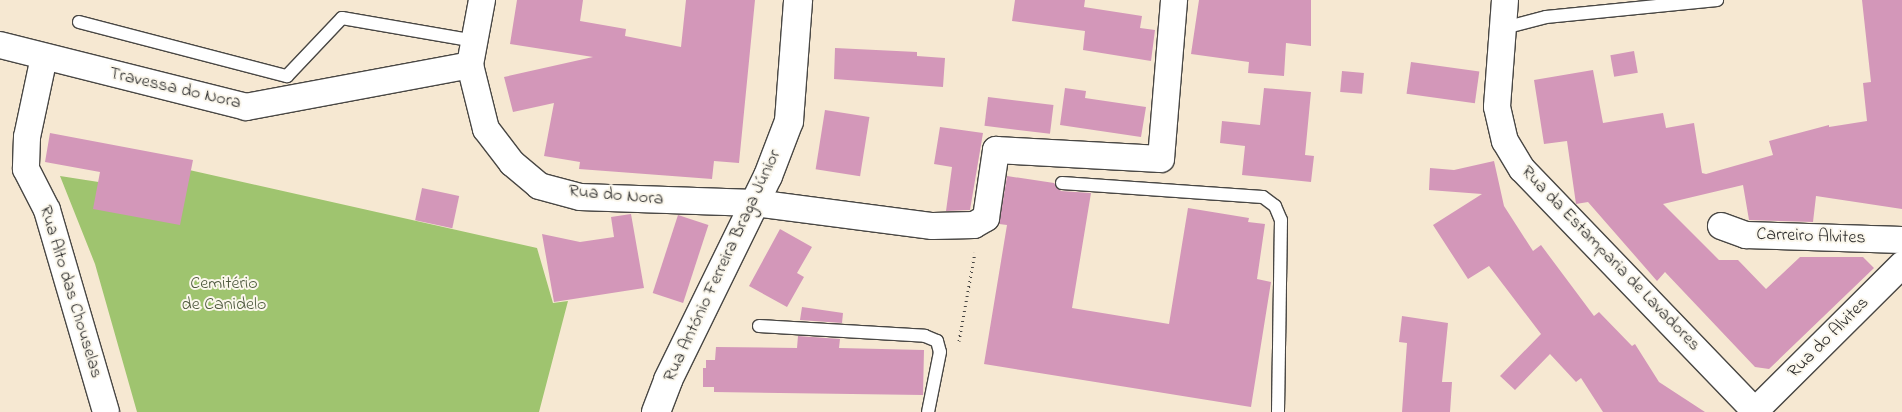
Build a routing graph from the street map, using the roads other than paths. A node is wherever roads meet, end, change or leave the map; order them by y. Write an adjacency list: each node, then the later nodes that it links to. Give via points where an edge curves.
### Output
1 (482, 0): 9 (street, Rua do Nora)
2 (798, 0): 12 (street, Rua António Ferreira Braga Júnior, via 789,121)
3 (1174, 0): 12 (street, Rua do Nora, via 1161,159 996,150 986,218 974,225 933,226)
4 (1505, 0): 7 (street, Rua da Estamparia de Lavadores)
5 (1716, 0): 7 (lane, via 1546,17)
6 (79, 22): 9 (lane, via 287,76 342,18)
7 (1504, 28): 17 (street, Rua da Estamparia de Lavadores, via 1498,107 1505,141 1522,169)
8 (0, 45): 10 (street, Travessa do Nora)
9 (472, 53): 10 (street, Travessa do Nora, via 246,107); 12 (street, Rua do Nora, via 486,129 512,163 539,186 580,197)
10 (44, 57): 18 (street, Rua Alto das Chouselas, via 27,136 26,168 47,210)
11 (1062, 183): 21 (lane, via 1262,197 1275,206 1281,220)
12 (755, 204): 19 (street, Rua António Ferreira Braga Júnior, via 668,380)
13 (1721, 226): 14 (street, Carreiro Alvites, via 1746,235)
14 (1902, 240)
15 (1902, 265): 17 (street, Rua do Alvites)
16 (758, 326): 20 (lane, via 925,336 937,341 940,352)
17 (1756, 411)
18 (106, 412)
19 (656, 412)
20 (928, 412)
21 (1278, 412)

